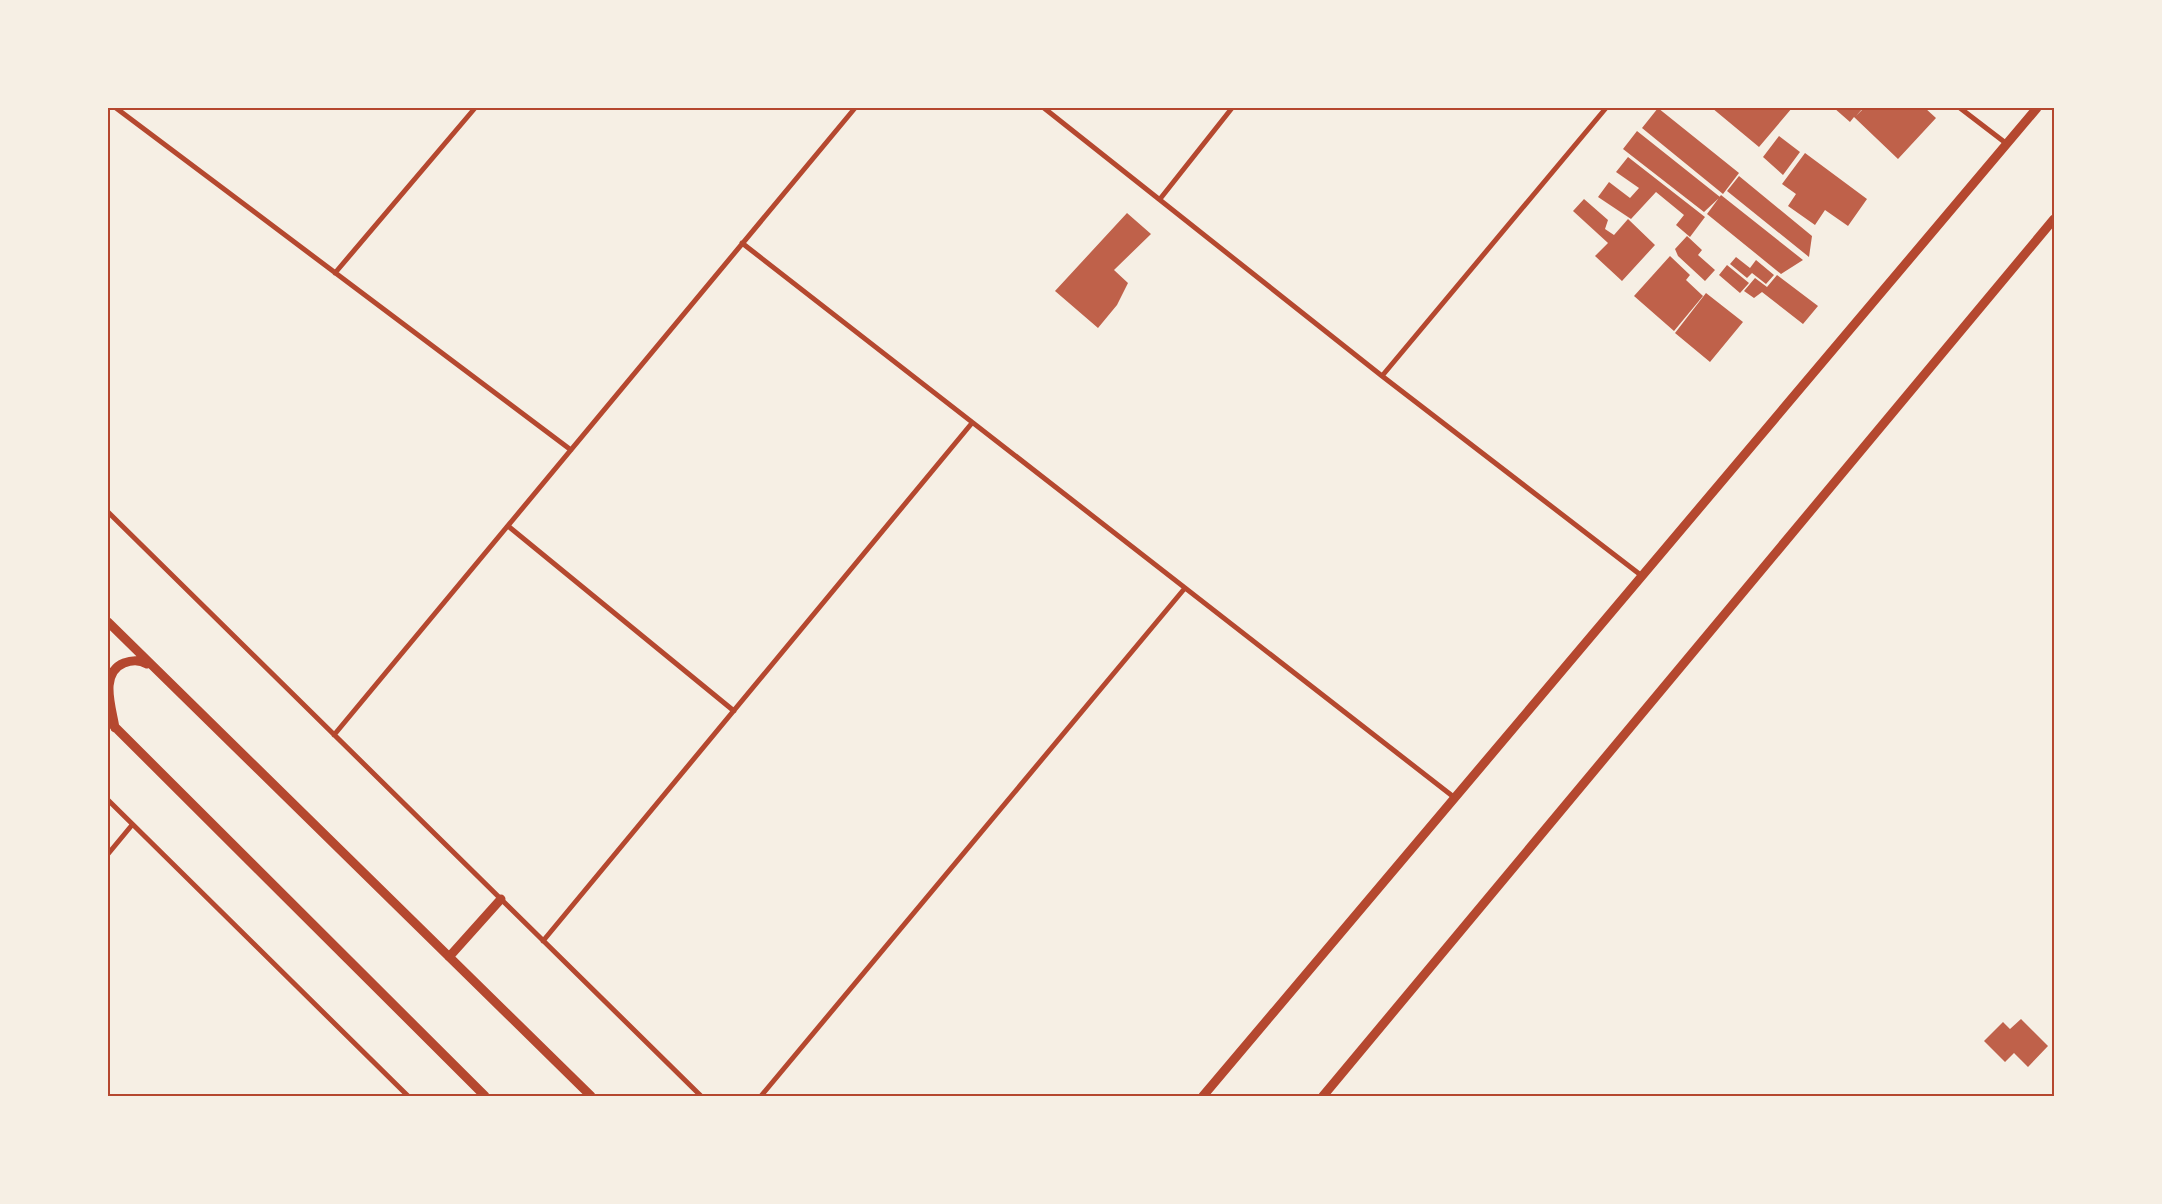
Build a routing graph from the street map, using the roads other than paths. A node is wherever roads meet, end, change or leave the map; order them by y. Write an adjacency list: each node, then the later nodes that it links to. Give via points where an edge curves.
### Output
1 (116, 108): 13 (street)
2 (475, 108): 13 (street)
3 (855, 108): 12 (street)
4 (1044, 108): 10 (street)
5 (1232, 108): 10 (street)
6 (1606, 108): 14 (street)
7 (1960, 108): 9 (street)
8 (2037, 108): 9 (street)
9 (2006, 144): 19 (street)
10 (1160, 199): 14 (street)
11 (2054, 219): 40 (street)
12 (742, 243): 15 (street); 16 (street)
13 (335, 273): 16 (street)
14 (1382, 376): 19 (street)
15 (972, 423): 20 (street); 23 (street)
16 (571, 450): 18 (street)
17 (108, 512): 26 (street)
18 (508, 526): 23 (street); 26 (street)
19 (1642, 577): 27 (street)
20 (1184, 588): 27 (street); 38 (street)
21 (108, 622): 22 (street)
22 (154, 668): 25 (street, via 133,660 114,671 109,681 109,692); 33 (street)
23 (734, 711): 32 (street)
24 (108, 720): 25 (street)
25 (116, 728): 35 (street)
26 (334, 735): 31 (street)
27 (1455, 798): 39 (street)
28 (108, 800): 29 (street)
29 (132, 825): 30 (street); 34 (street)
30 (108, 854)
31 (501, 900): 32 (street); 33 (street)
32 (542, 941): 37 (street)
33 (449, 957): 36 (street)
34 (408, 1096)
35 (485, 1096)
36 (591, 1096)
37 (701, 1096)
38 (761, 1096)
39 (1203, 1096)
40 (1323, 1096)

